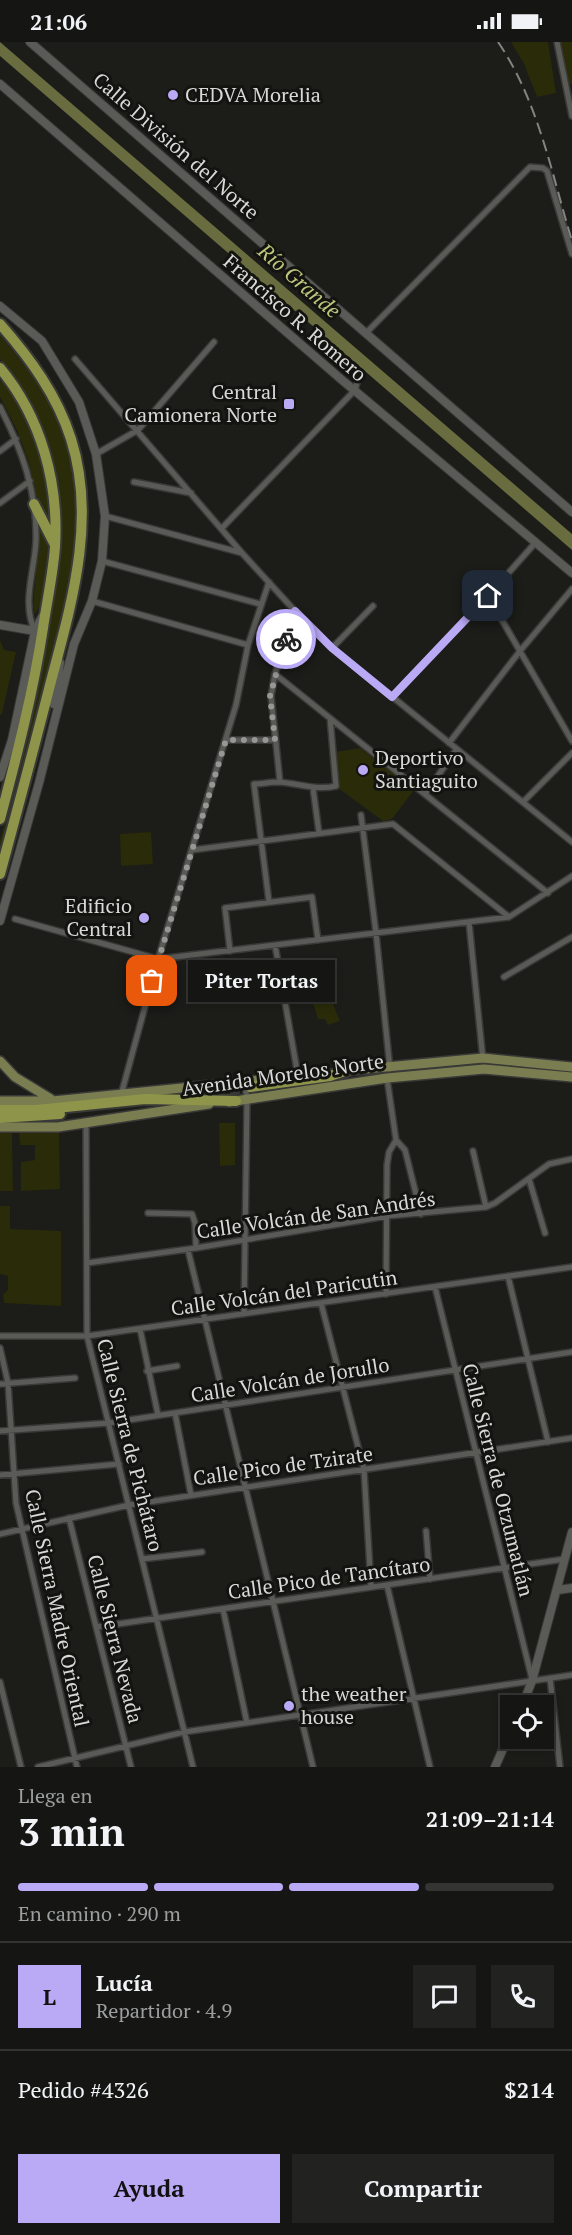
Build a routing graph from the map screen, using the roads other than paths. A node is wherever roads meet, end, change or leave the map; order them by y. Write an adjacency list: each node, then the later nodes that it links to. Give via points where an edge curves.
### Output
1 (30, 42): 10 (main road, Calle División del Norte)
2 (557, 42): 4 (street)
3 (0, 84): 16 (main road, Francisco R. Romero)
4 (570, 93): 5 (street)
5 (572, 116)
6 (570, 239): 7 (street); 10 (street, via 547,171 530,168)
7 (572, 254)
8 (0, 306): 21 (main road, via 42,341 79,402)
9 (0, 324): 43 (highway, via 35,366 57,403 76,458 82,498 81,540)
10 (367, 333): 27 (main road, Calle División del Norte)
11 (214, 342): 18 (street)
12 (75, 360): 18 (street)
13 (0, 368): 15 (highway)
14 (359, 375): 16 (street)
15 (5, 378): 31 (highway, via 31,416 45,450 53,492)
16 (355, 390): 29 (street); 30 (main road, Francisco R. Romero)
17 (0, 407): 19 (street)
18 (138, 430): 21 (street); 24 (street)
19 (16, 439): 20 (street); 22 (street)
20 (0, 451)
21 (96, 454): 28 (main road)
22 (30, 481): 25 (street); 26 (street)
23 (134, 482): 24 (street)
24 (191, 493): 29 (street)
25 (0, 503)
26 (34, 504): 31 (highway); 45 (street, via 35,554 28,608)
27 (572, 512)
28 (105, 516): 32 (street); 33 (main road)
29 (222, 528): 32 (street)
30 (536, 542): 34 (main road, Francisco R. Romero); 37 (street)
31 (55, 546): 41 (highway)
32 (242, 553): 35 (street)
33 (102, 561): 38 (main road); 39 (street)
34 (572, 573)
35 (269, 582): 39 (street); 42 (street)
36 (572, 590): 48 (street)
37 (488, 596): 48 (street); 50 (street)
38 (92, 601): 46 (street); 52 (main road, via 74,644)
39 (260, 604): 46 (street)
40 (373, 606): 47 (street)
41 (45, 610): 45 (main road); 65 (highway, via 36,673)
42 (295, 611): 47 (street); 49 (street)
43 (66, 624): 52 (main road); 71 (highway)
44 (0, 625): 45 (main road)
45 (35, 631): 59 (main road, via 12,740)
46 (248, 645): 53 (street)
47 (332, 648): 50 (street)
48 (520, 651): 55 (street); 56 (street)
49 (275, 674): 51 (street); 54 (street, via 270,696)
50 (392, 697): 56 (street)
51 (330, 718): 61 (street, via 336,786); 62 (street)
52 (50, 739): 77 (main road)
53 (226, 740): 54 (street); 70 (street)
54 (275, 740): 60 (street)
55 (572, 741)
56 (449, 743): 57 (street)
57 (457, 749): 62 (street); 63 (street)
58 (572, 753): 63 (street)
59 (0, 777)
60 (280, 782): 61 (street); 68 (street, via 254,784)
61 (313, 788): 67 (street)
62 (424, 794): 73 (street)
63 (523, 802): 69 (street)
64 (361, 815): 66 (street)
65 (0, 819)
66 (363, 827): 67 (street); 75 (street, via 393,824); 79 (street)
67 (319, 833): 68 (street)
68 (261, 841): 70 (street); 74 (street)
69 (572, 842)
70 (192, 850): 84 (street)
71 (0, 874)
72 (572, 876): 73 (street)
73 (548, 892): 75 (street)
74 (269, 902): 81 (street, via 312,897); 83 (street, via 225,908)
75 (509, 917): 78 (street)
76 (15, 918): 84 (street)
77 (0, 921)
78 (469, 922): 79 (street); 88 (street)
79 (376, 933): 81 (street); 90 (street)
80 (572, 937): 85 (street)
81 (318, 940): 82 (street)
82 (274, 945): 83 (street); 86 (street)
83 (230, 951): 84 (street)
84 (158, 959): 98 (street)
85 (504, 976)
86 (280, 984): 87 (street); 94 (street)
87 (195, 998)
88 (483, 1058): 90 (main road, Avenida Morelos Norte); 91 (main road, Avenida Morelos Norte); 92 (street)
89 (0, 1061): 100 (main road, via 15,1077)
90 (391, 1066): 93 (main road, Avenida Morelos Norte); 96 (street)
91 (572, 1067)
92 (483, 1069): 95 (main road, Avenida Morelos Norte); 96 (main road, Avenida Morelos Norte)
93 (348, 1070): 94 (main road, Avenida Morelos Norte); 97 (highway, via 330,1076)
94 (298, 1076): 97 (main road, Avenida Morelos Norte)
95 (572, 1077)
96 (387, 1078): 101 (main road, Avenida Morelos Norte); 107 (street)
97 (247, 1084): 98 (main road, Avenida Morelos Norte); 101 (street)
98 (121, 1095): 100 (main road, Avenida Morelos Norte)
99 (0, 1101): 100 (main road, Avenida Morelos Norte)
100 (53, 1101)
101 (242, 1101): 103 (highway, via 145,1099); 105 (main road, Avenida Morelos Norte); 116 (street)
102 (129, 1106): 104 (highway, via 35,1118)
103 (0, 1110)
104 (0, 1118)
105 (86, 1123): 106 (main road, Avenida Morelos Norte); 119 (street, Calle Sierra de Pichátaro)
106 (0, 1127)
107 (396, 1140): 113 (street, via 405,1150); 114 (street, via 387,1165)
108 (473, 1151): 111 (street)
109 (572, 1159): 110 (street, Calle Volcán de San Andrés, via 549,1164)
110 (529, 1179): 111 (street, Calle Volcán de San Andrés); 115 (street)
111 (486, 1207): 113 (street, Calle Volcán de San Andrés)
112 (148, 1213): 117 (street, via 192,1214)
113 (422, 1214): 114 (street, Calle Volcán de San Andrés)
114 (387, 1216): 116 (street, Calle Volcán de San Andrés); 123 (street)
115 (544, 1233)
116 (244, 1241): 117 (street, Calle Volcán de San Andrés); 125 (street)
117 (196, 1248): 118 (street, Calle Volcán de San Andrés)
118 (188, 1250): 119 (street, Calle Volcán de San Andrés); 126 (street)
119 (87, 1263): 129 (street, Calle Sierra de Pichátaro)
120 (572, 1267): 121 (street, Calle Volcán del Paricutin)
121 (508, 1276): 122 (street, Calle Volcán del Paricutin); 132 (street)
122 (435, 1287): 123 (street, Calle Volcán del Paricutin); 134 (street, Calle Sierra de Otzumatlán)
123 (386, 1294): 124 (street, Calle Volcán del Paricutin)
124 (321, 1303): 125 (street, Calle Volcán del Paricutin); 139 (street)
125 (244, 1314): 126 (street, Calle Volcán del Paricutin)
126 (205, 1319): 127 (street, Calle Volcán del Paricutin); 140 (street)
127 (140, 1329): 129 (street, Calle Volcán del Paricutin); 135 (street)
128 (0, 1336): 129 (street, Calle Volcán del Paricutin)
129 (87, 1336): 143 (street, Calle Sierra de Pichátaro)
130 (0, 1348): 137 (street, Calle Sierra Madre Oriental)
131 (572, 1352): 132 (street, Calle Volcán de Jorullo)
132 (528, 1359): 134 (street, Calle Volcán de Jorullo); 147 (street)
133 (177, 1366): 135 (street)
134 (455, 1370): 139 (street, Calle Volcán de Jorullo); 148 (street, Calle Sierra de Otzumatlán)
135 (147, 1371): 142 (street)
136 (75, 1378): 137 (street)
137 (8, 1383): 138 (street); 144 (street, Calle Sierra Madre Oriental)
138 (0, 1384)
139 (343, 1386): 140 (street, Calle Volcán de Jorullo); 150 (street)
140 (226, 1405): 141 (street, Calle Volcán de Jorullo); 153 (street)
141 (175, 1413): 142 (street, Calle Volcán de Jorullo); 154 (street)
142 (158, 1415): 143 (street, Calle Volcán de Jorullo)
143 (109, 1423): 144 (street, Calle Volcán de Jorullo); 149 (street, Calle Sierra de Pichátaro)
144 (12, 1430): 145 (street, Calle Volcán de Jorullo); 151 (street, Calle Sierra Madre Oriental)
145 (0, 1431)
146 (572, 1438): 147 (street, Calle Pico de Tzirate)
147 (548, 1442): 148 (street, Calle Pico de Tzirate)
148 (476, 1453): 150 (street, Calle Pico de Tzirate); 164 (street, Calle Sierra de Otzumatlán)
149 (119, 1464): 151 (street); 155 (street, Calle Sierra de Pichátaro)
150 (364, 1470): 153 (street, Calle Pico de Tzirate); 167 (street)
151 (15, 1474): 152 (street); 157 (street, Calle Sierra Madre Oriental)
152 (0, 1475)
153 (246, 1487): 154 (street, Calle Pico de Tzirate); 170 (street)
154 (191, 1495): 155 (street, Calle Pico de Tzirate)
155 (129, 1505): 156 (street, Calle Pico de Tzirate); 162 (street, Calle Sierra de Pichátaro)
156 (69, 1518): 157 (street, Calle Pico de Tzirate); 173 (street, Calle Sierra Nevada)
157 (22, 1529): 160 (street, Calle Pico de Tzirate); 185 (street, Calle Sierra Madre Oriental)
158 (426, 1531): 165 (street)
159 (572, 1532): 163 (main road)
160 (0, 1534)
161 (202, 1552): 162 (street)
162 (142, 1559): 172 (street, Calle Sierra de Pichátaro)
163 (565, 1559): 164 (street, Calle Pico de Tancítaro); 169 (main road)
164 (504, 1568): 165 (street, Calle Pico de Tancítaro); 176 (street, Calle Sierra de Otzumatlán)
165 (430, 1579): 166 (street, Calle Pico de Tancítaro)
166 (387, 1585): 167 (street, Calle Pico de Tancítaro); 179 (street)
167 (372, 1587): 170 (street, Calle Pico de Tancítaro)
168 (572, 1588): 169 (main road)
169 (558, 1590): 176 (main road)
170 (273, 1602): 171 (street, Calle Pico de Tancítaro); 180 (street)
171 (223, 1609): 172 (street, Calle Pico de Tancítaro); 181 (street)
172 (156, 1618): 173 (street, Calle Pico de Tancítaro); 182 (street, Calle Sierra de Pichátaro)
173 (97, 1627): 183 (street, Calle Sierra Nevada)
174 (572, 1675): 175 (street)
175 (550, 1678): 176 (street); 194 (street)
176 (532, 1681): 178 (main road); 179 (street)
177 (0, 1683): 186 (street)
178 (526, 1695)
179 (414, 1699): 180 (street); 192 (street)
180 (300, 1715): 181 (street); 191 (street)
181 (247, 1723): 182 (street)
182 (184, 1732): 183 (street); 190 (street, Calle Sierra de Pichátaro)
183 (126, 1746): 185 (street); 189 (street, Calle Sierra Nevada)
184 (503, 1749): 193 (main road)
185 (75, 1758): 187 (street); 188 (street, Calle Sierra Madre Oriental)
186 (21, 1767)
187 (38, 1767)
188 (77, 1767)
189 (131, 1767)
190 (193, 1767)
191 (313, 1767)
192 (430, 1767)
193 (495, 1767)
194 (560, 1767)

